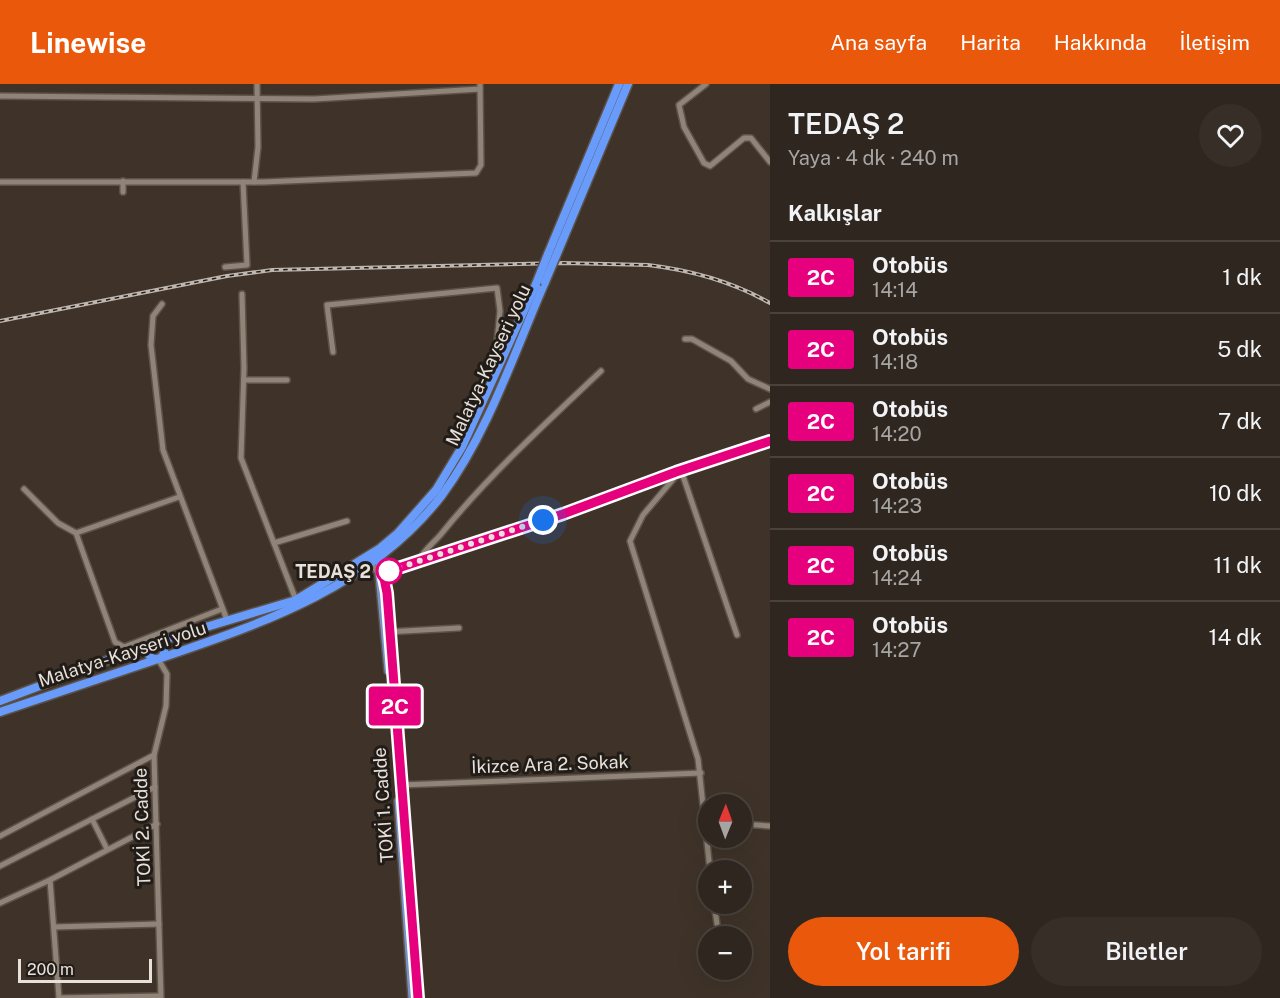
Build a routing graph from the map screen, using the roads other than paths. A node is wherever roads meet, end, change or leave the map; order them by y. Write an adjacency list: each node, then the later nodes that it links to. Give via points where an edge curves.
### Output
1 (257, 84): 7 (street)
2 (618, 84): 14 (highway)
3 (628, 84): 14 (highway, Malatya-Kayseri yolu)
4 (706, 84): 8 (street, via 679,105 684,127 704,163 710,166 744,138 751,138)
5 (480, 86): 7 (street, via 314,99); 12 (street, via 481,165 476,173)
6 (0, 96): 7 (street)
7 (257, 99): 12 (street)
8 (770, 162)
9 (123, 181): 10 (street); 11 (street); 13 (street)
10 (0, 182)
11 (243, 182): 12 (street); 15 (street, via 247,265)
12 (254, 182)
13 (123, 192)
14 (552, 255): 16 (highway, Malatya-Kayseri yolu, bridge)
15 (225, 267)
16 (540, 283): 21 (highway); 36 (highway, Malatya-Kayseri yolu, via 482,425 461,463 442,494 401,540)
17 (242, 294): 23 (street)
18 (162, 304): 31 (street, via 153,316 152,366 163,450)
19 (685, 339): 25 (street, via 692,339 731,361 748,379)
20 (333, 352): 21 (street, via 327,305 497,288)
21 (501, 361): 38 (highway, via 462,447 436,490 398,533 378,549)
22 (601, 371): 35 (street, via 459,511)
23 (244, 380): 24 (street); 34 (street, via 242,458)
24 (286, 380)
25 (770, 389)
26 (770, 402): 27 (street)
27 (756, 409)
28 (770, 441): 29 (street)
29 (681, 470): 35 (street); 43 (street); 49 (street, via 643,515 630,540)
30 (24, 489): 33 (street, via 57,523)
31 (178, 497): 33 (street); 39 (street)
32 (347, 521): 34 (street)
33 (76, 533): 39 (street, via 115,642 124,647)
34 (274, 543): 38 (street)
35 (418, 561): 37 (street)
36 (375, 562): 37 (main road, TOKİ 1. Cadde); 45 (highway, Malatya-Kayseri yolu, via 336,587 249,628)
37 (381, 574): 42 (main road, TOKİ 1. Cadde)
38 (296, 600): 40 (highway)
39 (222, 609): 40 (street)
40 (227, 620): 44 (highway)
41 (459, 628): 42 (street)
42 (387, 632): 50 (main road, TOKİ 1. Cadde); 68 (main road, TOKİ 1. Cadde)
43 (737, 635)
44 (153, 643): 45 (highway, via 149,655); 46 (highway)
45 (159, 659): 47 (highway, Malatya-Kayseri yolu); 48 (street, TOKİ 2. Cadde, via 167,674 166,706)
46 (0, 700)
47 (0, 712)
48 (154, 755): 51 (street, TOKİ 2. Cadde); 57 (street)
49 (701, 773): 50 (street, İkizce Ara 2. Sokak); 52 (street)
50 (401, 785): 69 (main road, TOKİ 1. Cadde)
51 (155, 787): 53 (street); 54 (street, TOKİ 2. Cadde)
52 (703, 794)
53 (92, 819): 58 (street); 59 (street)
54 (157, 824): 58 (street); 63 (street, TOKİ 2. Cadde)
55 (752, 825): 56 (street)
56 (770, 826)
57 (0, 836)
58 (107, 849): 60 (street)
59 (0, 866)
60 (50, 880): 61 (street); 65 (street)
61 (1, 900)
62 (716, 914): 64 (street)
63 (159, 924): 65 (street); 66 (street, TOKİ 2. Cadde)
64 (717, 924)
65 (54, 927): 67 (street)
66 (160, 997): 67 (street)
67 (59, 998)
68 (412, 998)
69 (418, 998)

